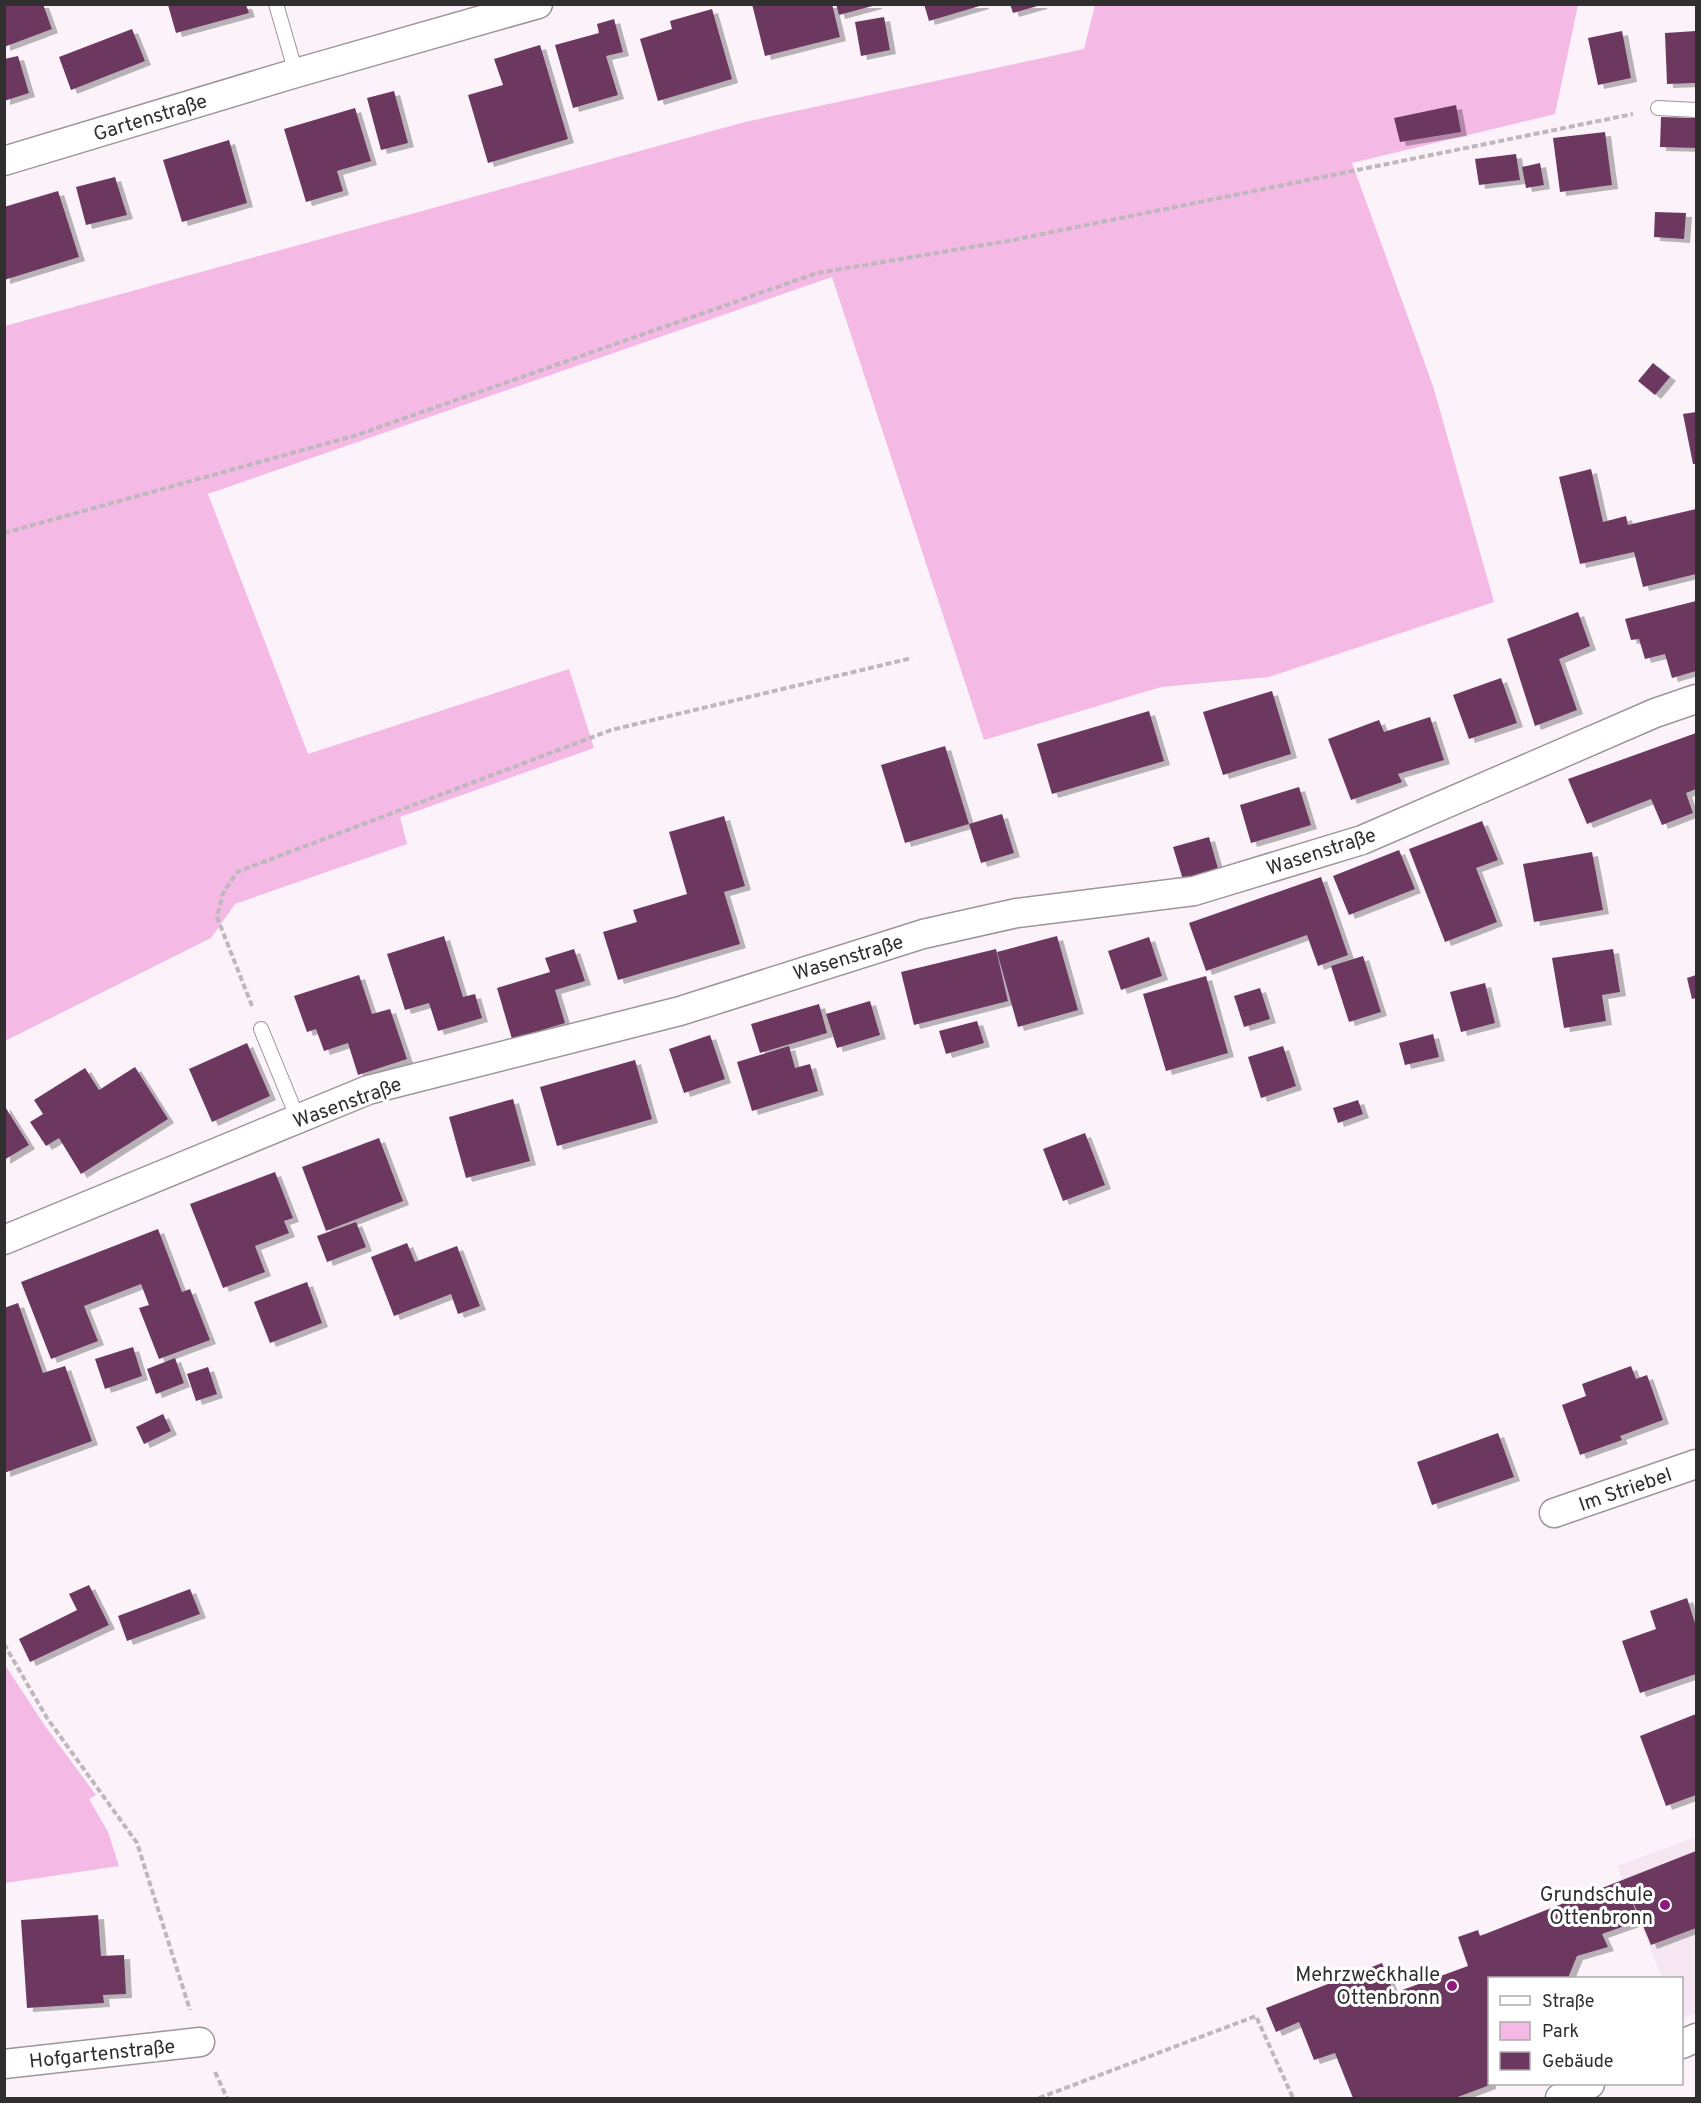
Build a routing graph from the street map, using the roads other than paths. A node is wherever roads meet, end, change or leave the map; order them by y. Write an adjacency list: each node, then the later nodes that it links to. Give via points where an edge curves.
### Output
1 (276, 4): 3 (lane)
2 (538, 4): 3 (street, Gartenstraße)
3 (296, 73): 6 (street, Gartenstraße)
4 (1658, 108): 5 (lane)
5 (1696, 110)
6 (4, 161)
7 (1696, 699): 9 (street, Wasenstraße, via 1655,713 1362,840 1235,879 1194,891 1017,913 923,934 680,1011 368,1090)
8 (261, 1029): 9 (lane)
9 (298, 1119): 10 (street, Wasenstraße)
10 (4, 1240)
11 (1696, 1464): 12 (street, Im Striebel)
12 (1554, 1513)
13 (200, 2042): 14 (street, Hofgartenstraße)
14 (4, 2064)
15 (1588, 2085): 16 (street)
16 (1560, 2098)

